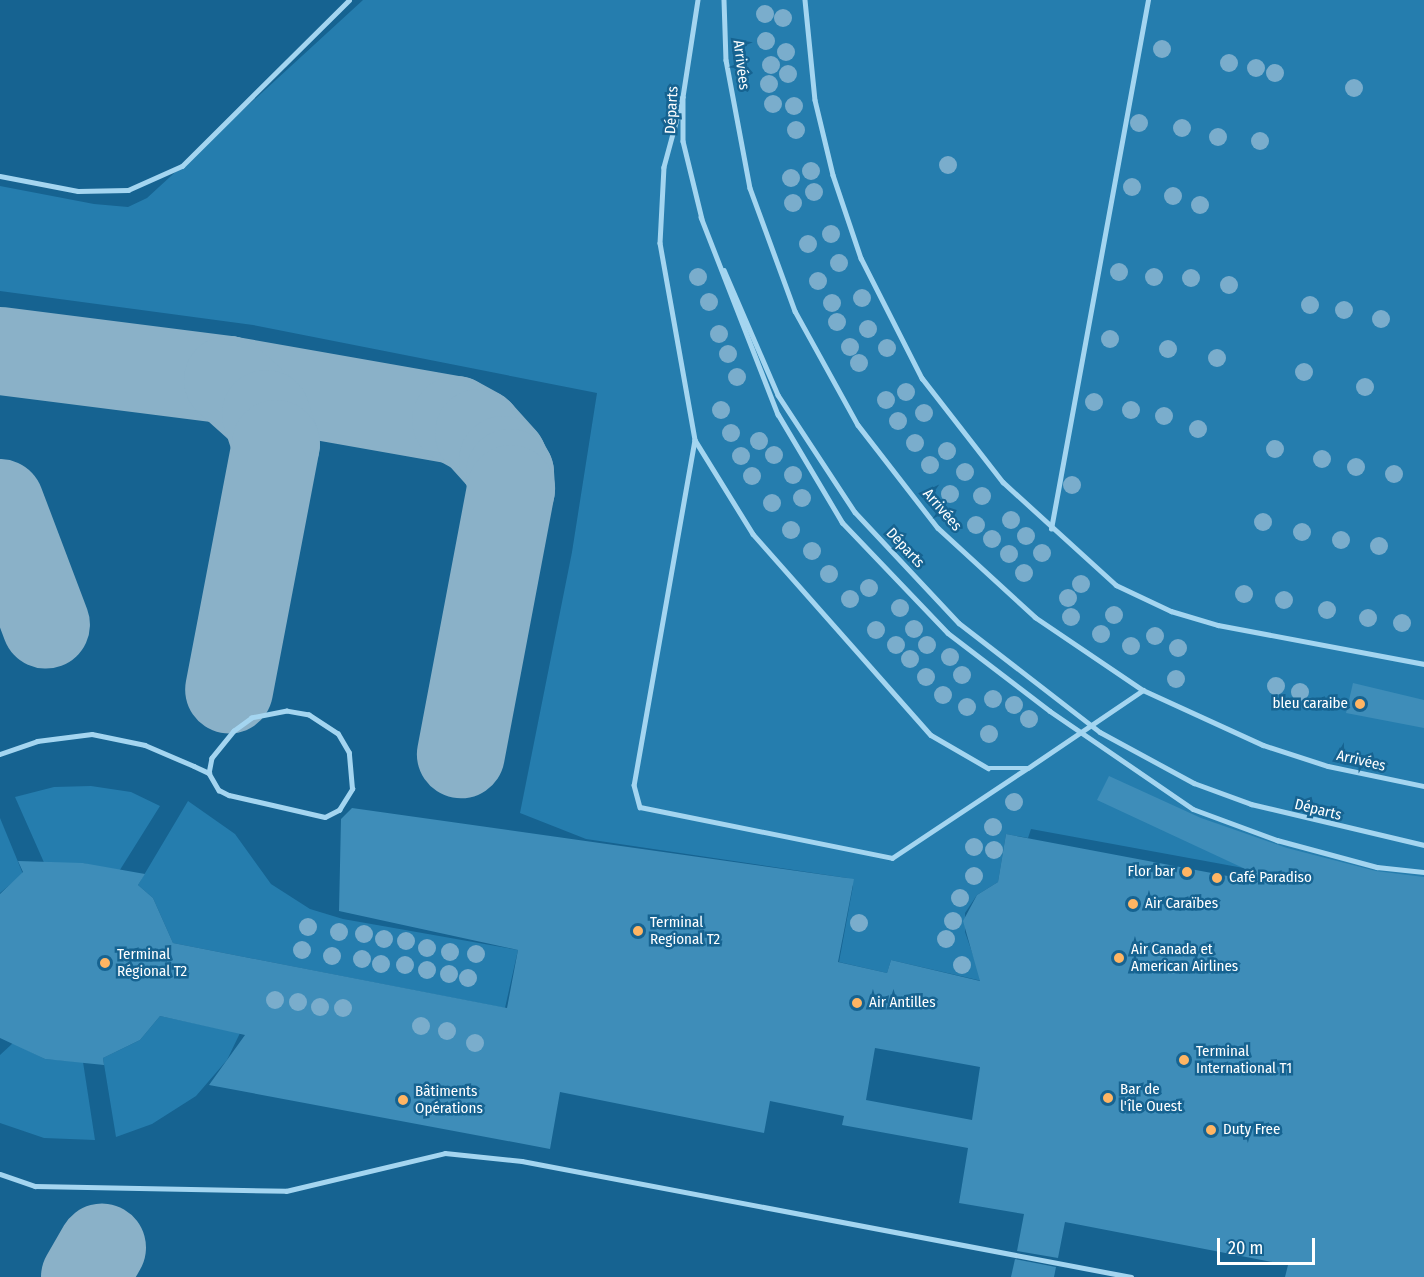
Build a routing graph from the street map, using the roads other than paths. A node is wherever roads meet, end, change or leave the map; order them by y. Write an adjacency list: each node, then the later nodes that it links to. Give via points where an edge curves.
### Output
1 (349, 0): 7 (lane, via 182,166 128,190 78,190)
2 (698, 0): 6 (lane, Départs)
3 (724, 0): 12 (lane, Arrivées, via 726,60 750,188 795,311 858,425 938,528 1035,617)
4 (805, 0): 10 (lane, via 816,100 833,175 861,258 922,378 1003,482)
5 (1148, 0): 10 (lane)
6 (683, 97): 8 (lane, Départs, via 683,141); 9 (lane, via 664,167 660,243)
7 (0, 176)
8 (701, 217): 17 (lane, Départs, bridge, via 778,395 855,512 959,622 1101,732 1194,783 1251,804); 18 (lane, bridge, via 778,414 842,522 948,633 1050,711 1193,809 1299,846 1377,867)
9 (695, 440): 14 (lane, via 753,534 931,735 988,768); 14 (lane, via 634,785 640,807 892,858)
10 (1051, 530): 11 (lane, via 1116,585 1171,611 1218,625)
11 (1424, 664)
12 (1143, 690): 14 (lane); 16 (lane, Arrivées, via 1263,745 1328,766)
13 (0, 754): 15 (lane, via 37,741 92,734 145,745)
14 (1028, 768)
15 (209, 773): 15 (lane, via 219,790 229,795 325,818 339,810 352,789 348,753 338,734 309,715 287,711 252,718 234,731 212,758)
16 (1424, 786)
17 (1424, 845)
18 (1424, 872)
19 (0, 1174): 20 (lane, via 35,1186 286,1191 445,1153 522,1161)
20 (1131, 1277)

